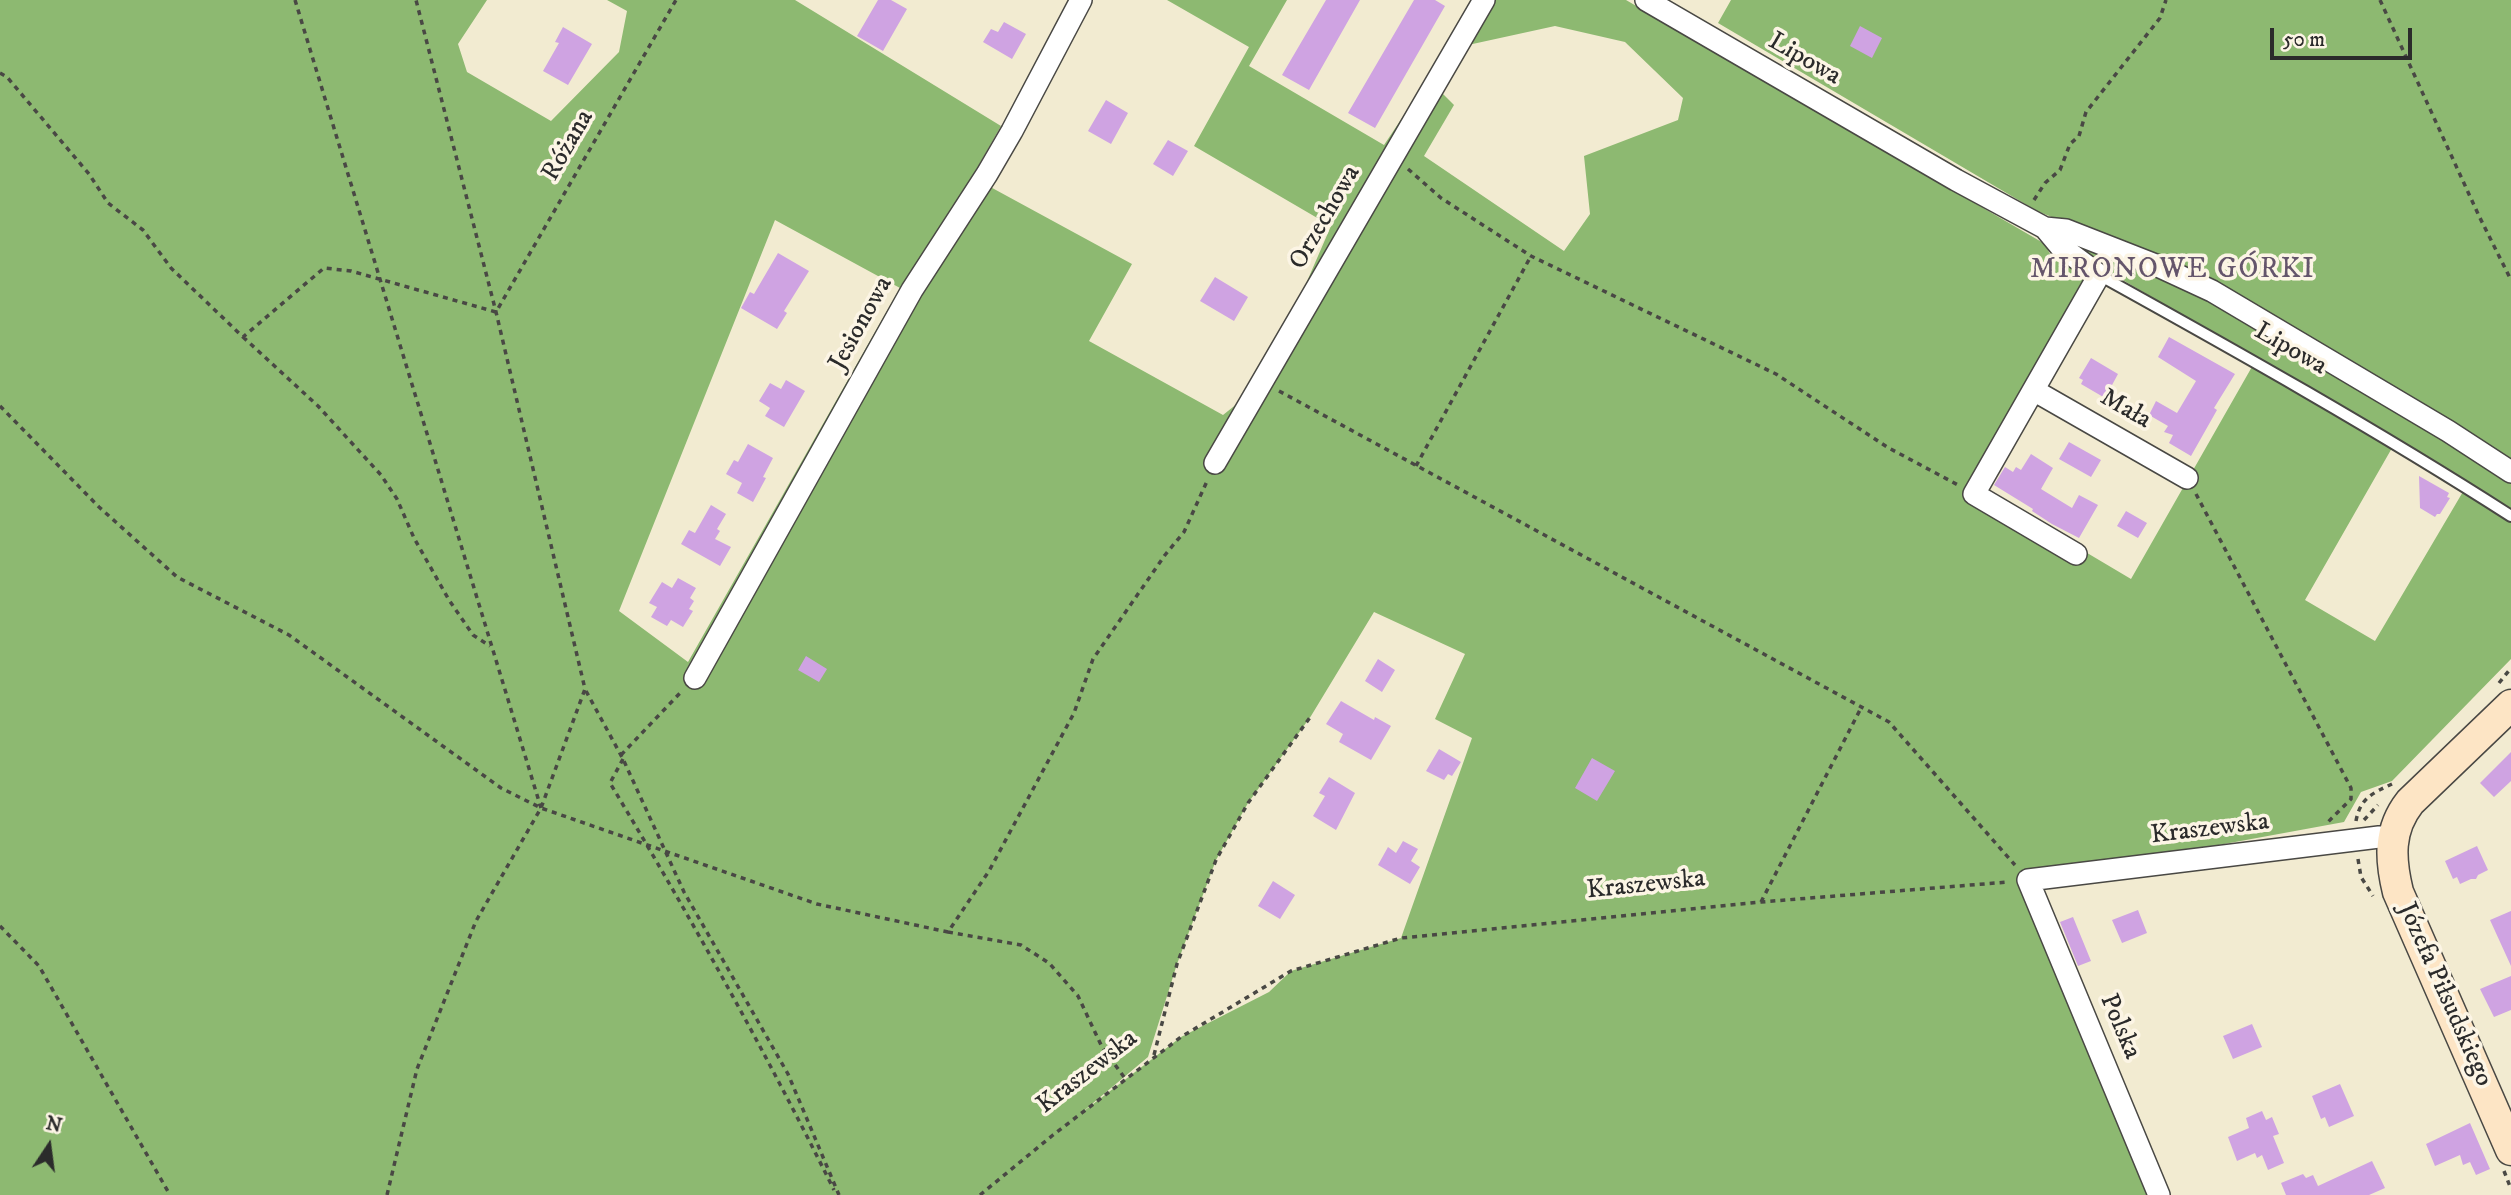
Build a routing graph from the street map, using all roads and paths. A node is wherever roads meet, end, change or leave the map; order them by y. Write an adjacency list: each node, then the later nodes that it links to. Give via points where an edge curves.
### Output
1 (295, 0): 15 (path)
2 (416, 0): 17 (path)
3 (676, 0): 17 (path, Różana)
4 (1082, 0): 30 (street, Jesionowa, via 1012,131 912,290)
5 (1484, 0): 10 (street, Orzechowa)
6 (1646, 0): 11 (street, Lipowa)
7 (2166, 0): 11 (path, via 2160,18 2086,112 2060,170 2045,183)
8 (2380, 0): 16 (path)
9 (0, 73): 18 (path, via 89,174 108,204 143,230 171,268)
10 (1394, 156): 13 (path, via 1441,198); 19 (street, Orzechowa)
11 (2023, 216): 12 (street, Lipowa)
12 (2045, 228): 14 (street, Lipowa, via 2060,246); 24 (street, Lipowa, via 2066,230 2212,291)
13 (1531, 256): 23 (path); 26 (path, via 1776,374 1887,447)
14 (2099, 275): 20 (street); 27 (lane, Lipowa, via 2256,362)
15 (379, 278): 17 (path); 18 (path, via 324,268); 29 (path)
16 (2511, 280)
17 (496, 312): 31 (path)
18 (243, 337): 29 (path, via 318,406 380,475 449,600 473,635)
19 (1263, 383): 22 (street, Orzechowa); 23 (path)
20 (2035, 391): 25 (street, Mała); 26 (street)
21 (0, 406): 37 (path, via 99,508 177,577 289,635 501,788)
22 (1215, 463): 46 (path, via 1184,532 1093,659 1074,713 989,871)
23 (1416, 466): 33 (path)
24 (2511, 472)
25 (2187, 478): 40 (path, via 2351,788 2351,799 2322,828)
26 (1974, 494): 28 (street)
27 (2511, 516)
28 (2076, 554)
29 (492, 648): 37 (path)
30 (695, 678): 35 (path)
31 (585, 689): 35 (path); 37 (path)
32 (2511, 705): 38 (street, via 2410,802)
33 (1861, 707): 43 (path, via 1889,722); 44 (path)
34 (1311, 716): 47 (path, via 1248,803 1216,859 1177,964)
35 (622, 757): 41 (path, via 610,783); 42 (path)
36 (2395, 783): 39 (path, via 2362,802)
37 (541, 808): 41 (path); 51 (path, via 476,921 416,1069)
38 (2393, 837): 39 (street, Kraszewska); 49 (street, Józefa Piłsudskiego, via 2398,892)
39 (2355, 840): 40 (street, Kraszewska)
40 (2324, 844): 43 (street, Kraszewska)
41 (647, 846): 42 (path); 52 (path, via 779,1078)
42 (665, 852): 46 (path, via 817,904); 52 (path, via 788,1074)
43 (2028, 880): 44 (path, Kraszewska); 54 (street, Polska)
44 (1761, 902): 47 (path, Kraszewska, via 1401,938 1291,971)
45 (0, 926): 50 (path, via 39,966)
46 (948, 932): 48 (path, via 1021,946 1049,963 1078,996 1102,1047)
47 (1154, 1058): 53 (path, Kraszewska)
48 (1124, 1077)
49 (2511, 1150)
50 (170, 1195)
51 (387, 1195)
52 (838, 1195)
53 (980, 1195)
54 (2159, 1195)

